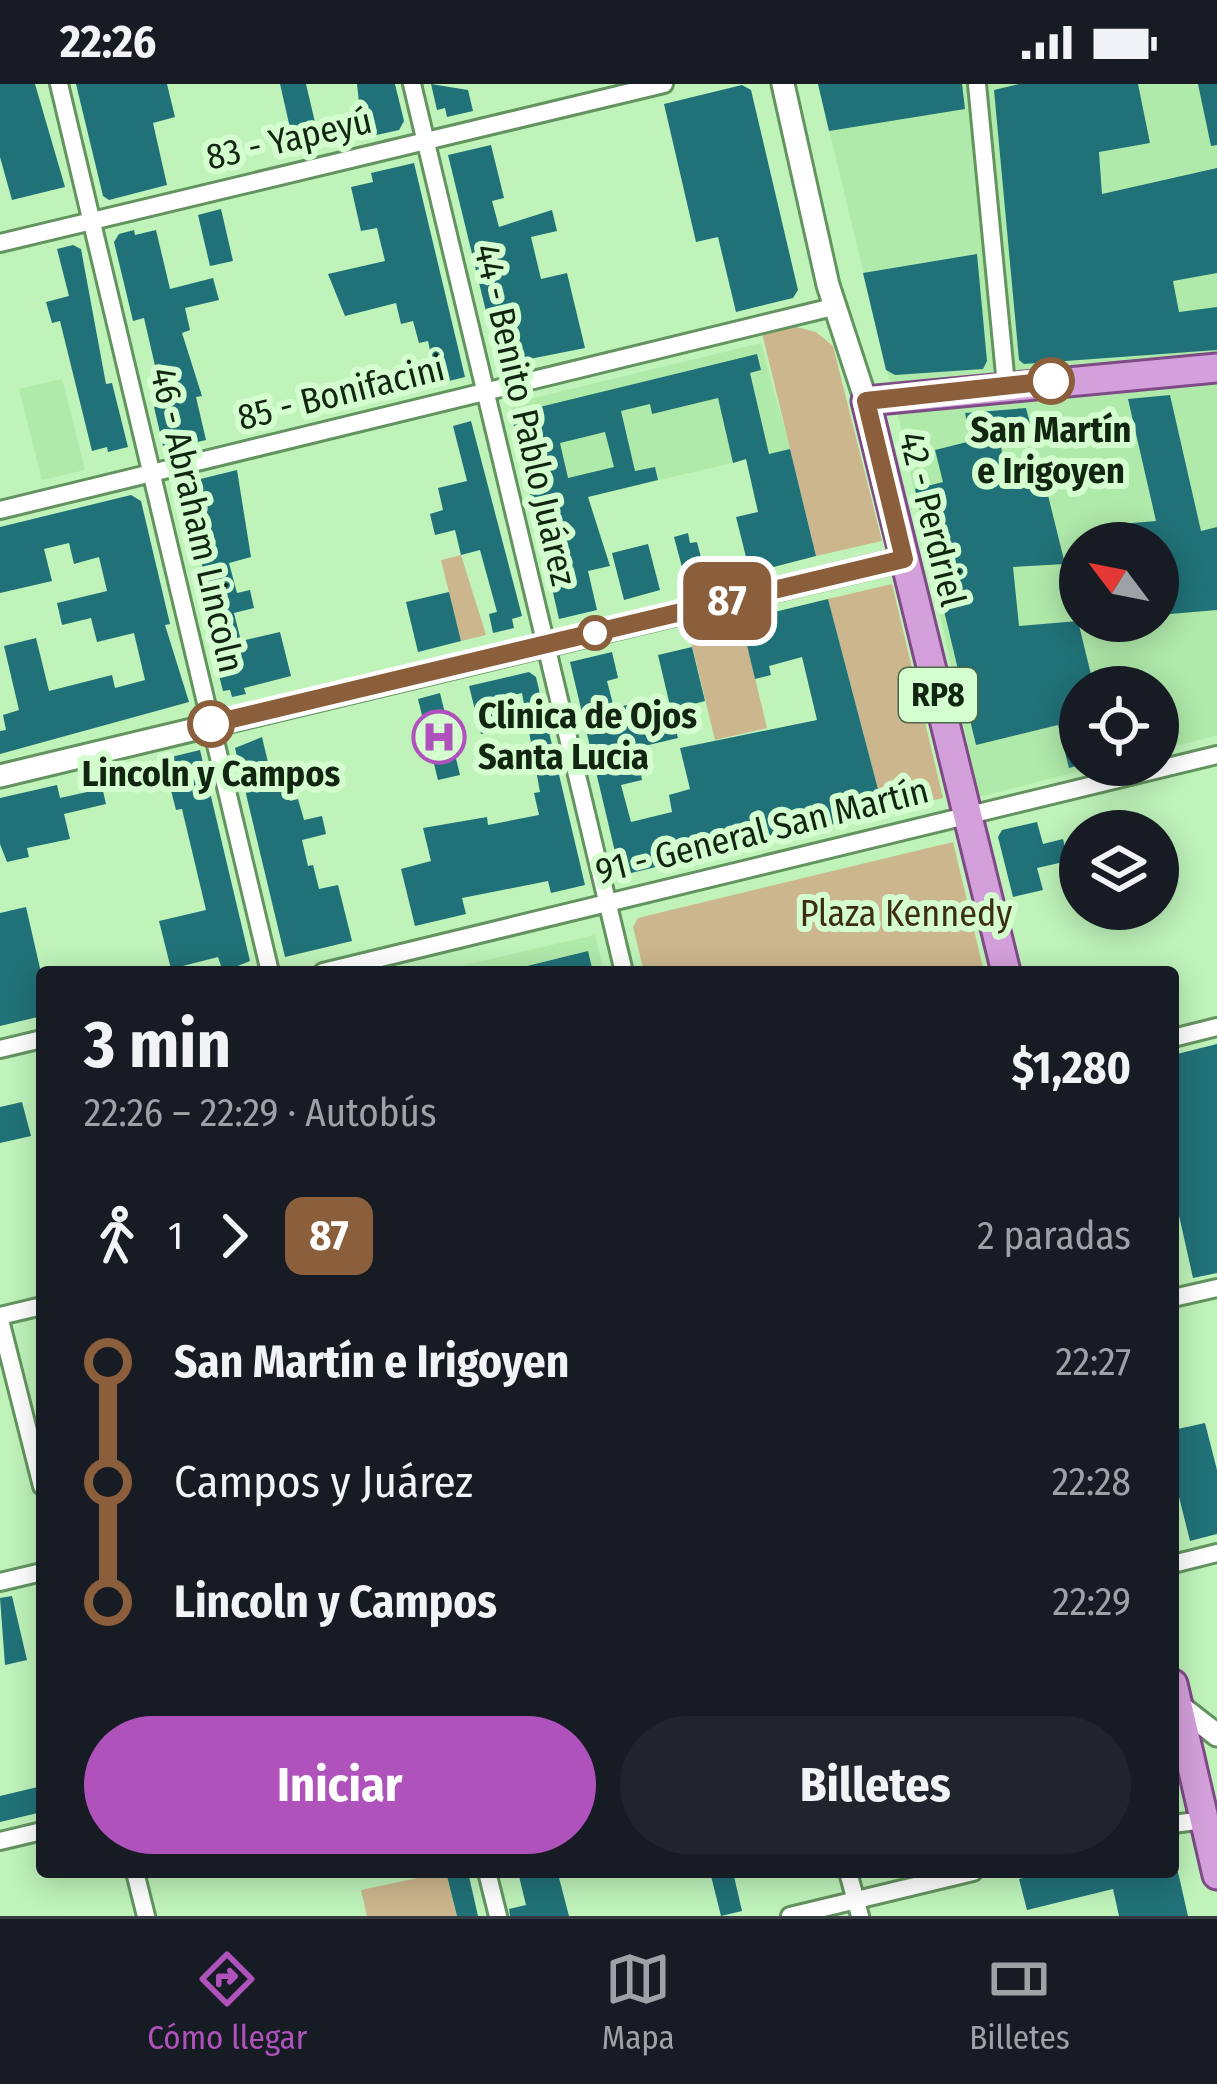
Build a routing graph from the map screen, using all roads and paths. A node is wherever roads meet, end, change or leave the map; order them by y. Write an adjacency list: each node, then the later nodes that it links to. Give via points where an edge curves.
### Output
1 (59, 84): 7 (street, 46 - Abraham Lincoln)
2 (412, 84): 6 (street, 44 - Benito Pablo Juárez)
3 (664, 84): 6 (street, 83 - Yapeyú)
4 (783, 84): 9 (street, 42 - Perdriel)
5 (977, 84): 11 (street)
6 (426, 141): 7 (street, 83 - Yapeyú); 12 (street, 44 - Benito Pablo Juárez)
7 (93, 219): 8 (street, 83 - Yapeyú); 14 (street, 46 - Abraham Lincoln)
8 (0, 243)
9 (837, 306): 12 (street, 85 - Bonifacini); 13 (street, 42 - Perdriel)
10 (1217, 368): 11 (main road)
11 (1006, 385): 13 (main road)
12 (487, 392): 14 (street, 85 - Bonifacini); 17 (street, 44 - Benito Pablo Juárez)
13 (866, 401): 16 (main road, 42 - Perdriel / RP8)
14 (152, 472): 15 (street, 85 - Bonifacini); 18 (street, 46 - Abraham Lincoln)
15 (0, 510)
16 (904, 559): 17 (street); 21 (main road, 42 - Perdriel / RP8)
17 (546, 645): 18 (street); 22 (street, 44 - Benito Pablo Juárez)
18 (211, 724): 20 (street); 23 (street, 46 - Abraham Lincoln)
19 (1217, 755): 21 (street, 91 - General San Martín)
20 (0, 776)
21 (967, 814): 22 (street, 91 - General San Martín); 26 (main road, 42 - Perdriel / RP8)
22 (607, 904): 24 (street, 91 - General San Martín); 25 (street, 44 - Benito Pablo Juárez)
23 (269, 966)
24 (347, 966)
25 (622, 966)
26 (1005, 966)
27 (1217, 1027): 28 (street)
28 (1179, 1036)
29 (36, 1040): 30 (street)
30 (0, 1049)
31 (1217, 1288): 32 (street)
32 (1179, 1297)
33 (36, 1308): 34 (street)
34 (0, 1318): 35 (street)
35 (36, 1462)
36 (1217, 1553): 37 (street)
37 (1179, 1562)
38 (36, 1573): 39 (street)
39 (0, 1582)
40 (1179, 1698): 42 (street)
41 (1179, 1708): 43 (main road)
42 (1217, 1735)
43 (1211, 1819): 44 (street); 47 (main road)
44 (1179, 1822)
45 (36, 1832): 46 (street)
46 (0, 1841)
47 (1217, 1875)
48 (136, 1878): 53 (street)
49 (489, 1878): 54 (street)
50 (850, 1878): 52 (street)
51 (954, 1878): 52 (street)
52 (858, 1908): 55 (street)
53 (146, 1916)
54 (498, 1916)
55 (790, 1916)

